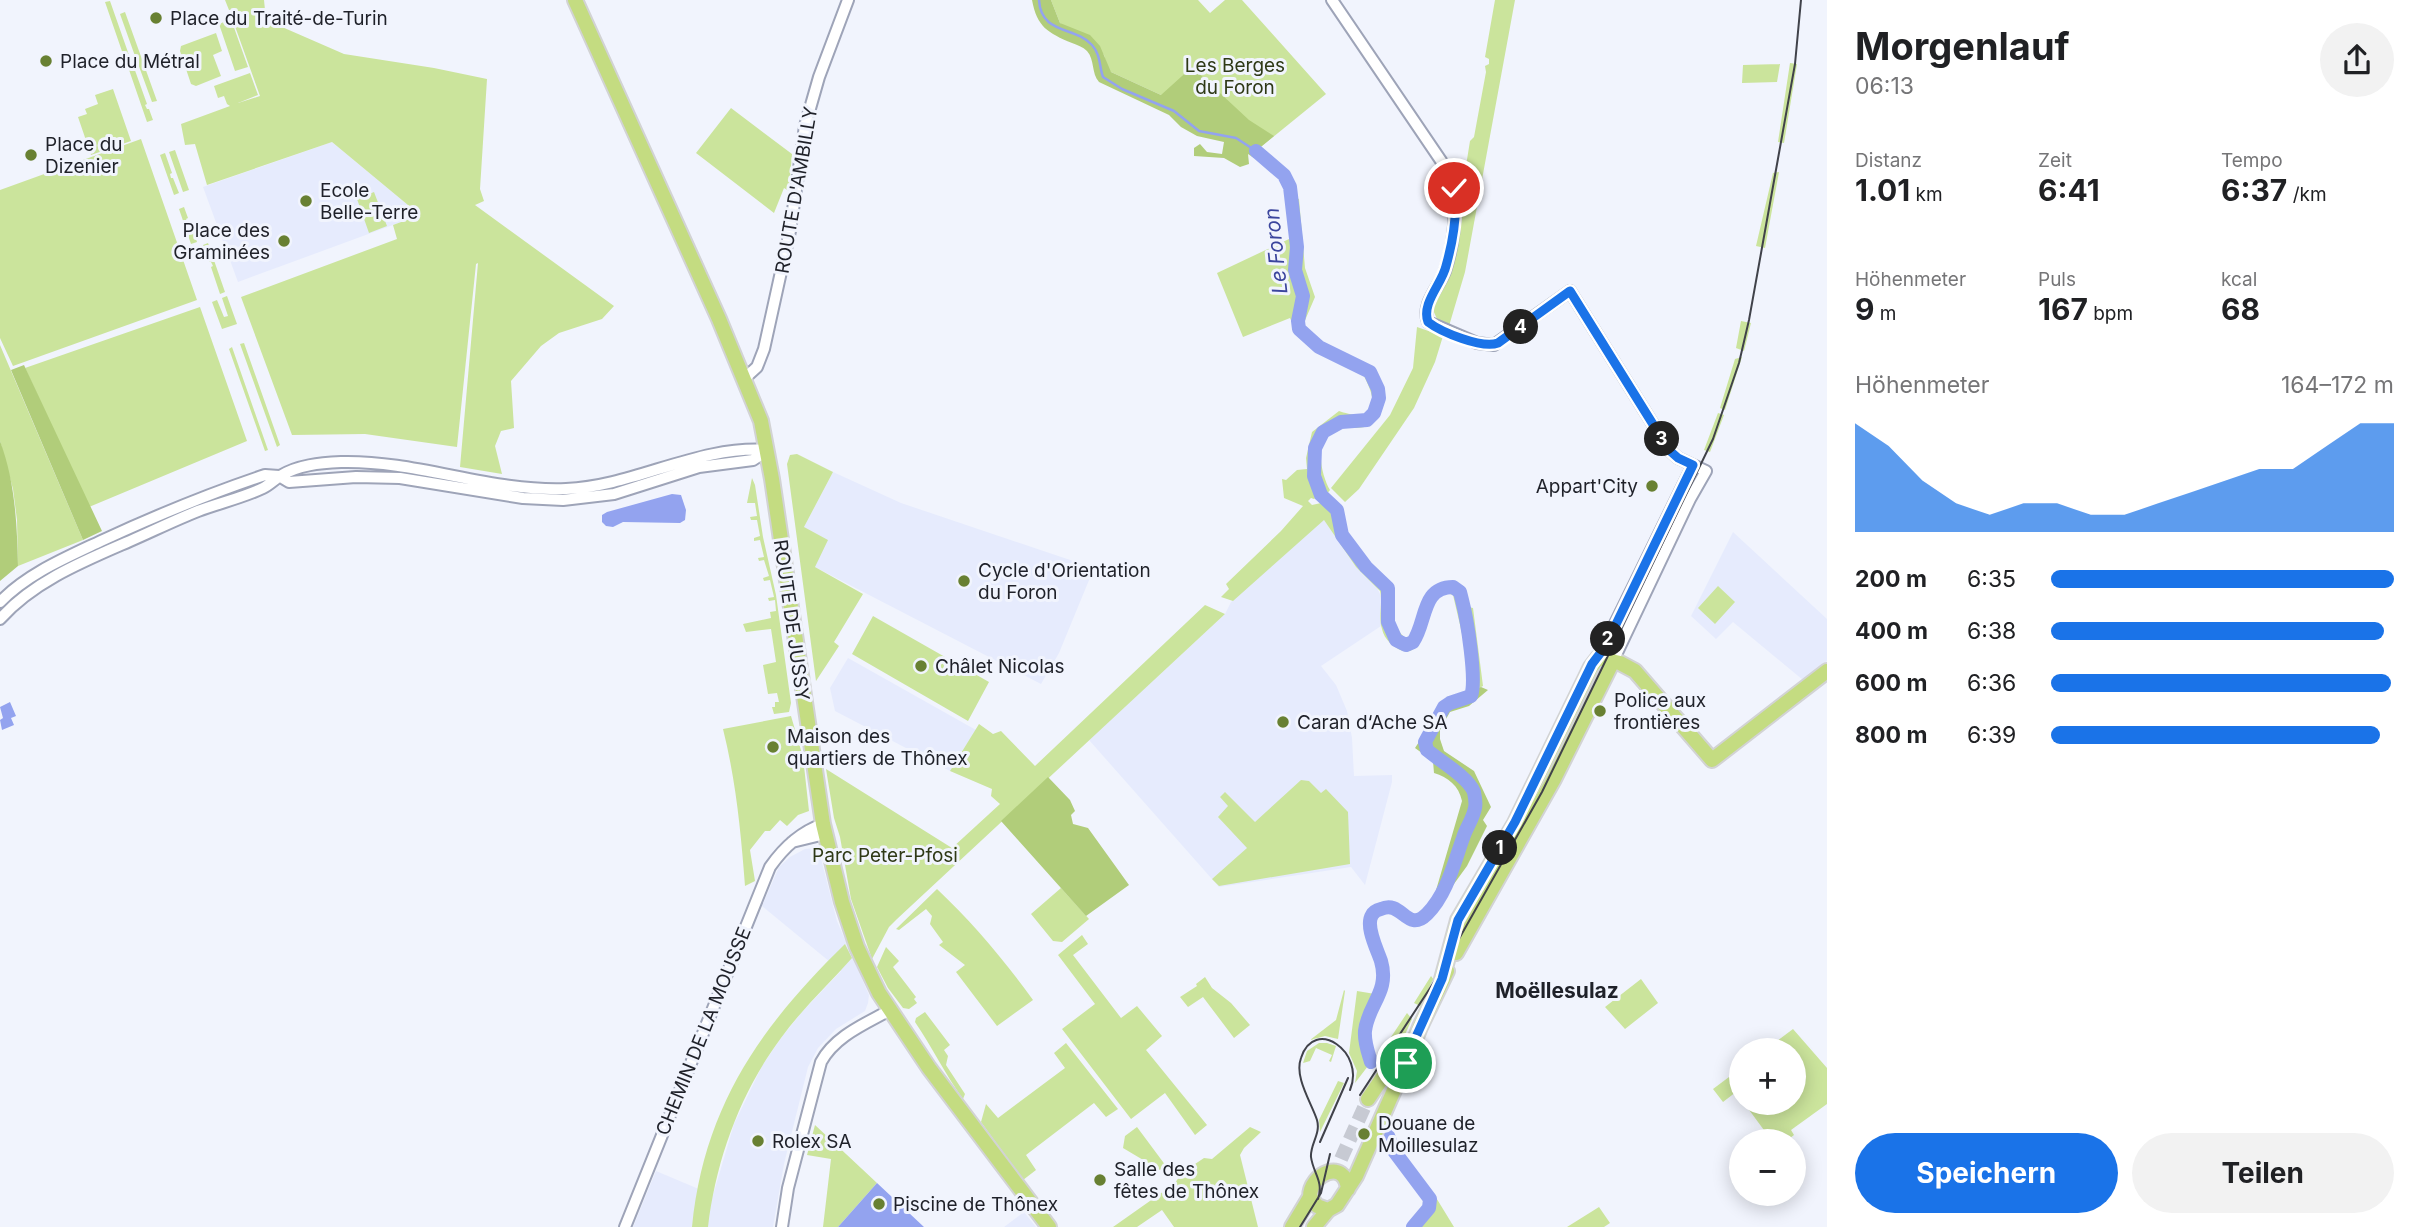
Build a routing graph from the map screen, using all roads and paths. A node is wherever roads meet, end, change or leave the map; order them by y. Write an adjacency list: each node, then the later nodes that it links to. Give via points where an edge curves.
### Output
1 (575, 0): 6 (main road, ROUTE DE JUSSY)
2 (848, 0): 6 (street, ROUTE D'AMBILLY, via 804,127 790,231 764,349 757,367)
3 (1325, 0): 5 (street)
4 (1332, 0): 5 (street, via 1450,172)
5 (1453, 184): 8 (street, via 1451,244 1427,320 1486,346 1498,343 1570,291 1669,450)
6 (745, 377): 7 (main road, ROUTE DE JUSSY)
7 (768, 450): 9 (street, via 716,453 606,484 566,489 365,463 303,466); 14 (main road, ROUTE DE JUSSY)
8 (1693, 465): 12 (street); 12 (street, via 1706,471)
9 (279, 476): 10 (street, via 265,475 149,519 47,568); 11 (street, via 263,488 174,521 57,576 32,590)
10 (0, 602)
11 (0, 619)
12 (1606, 660): 13 (main road, via 1635,671 1712,760); 16 (main road, via 1554,779 1454,950)
13 (1827, 671)
14 (824, 829): 15 (main road, ROUTE DE JUSSY, via 852,935); 23 (street, CHEMIN DE LA MOUSSE, via 792,842 776,859 760,889)
15 (890, 1010): 24 (street, via 838,1040 821,1062); 25 (main road, ROUTE DE JUSSY)
16 (1411, 1048): 17 (main road); 18 (main road)
17 (1380, 1081): 18 (main road); 19 (main road)
18 (1396, 1085): 20 (main road)
19 (1368, 1099)
20 (1348, 1189): 21 (main road, via 1338,1165 1319,1178); 22 (main road, via 1338,1205)
21 (1310, 1197): 22 (main road); 26 (main road)
22 (1328, 1210): 27 (main road)
23 (625, 1227)
24 (782, 1227)
25 (1049, 1227)
26 (1292, 1227)
27 (1314, 1227)

